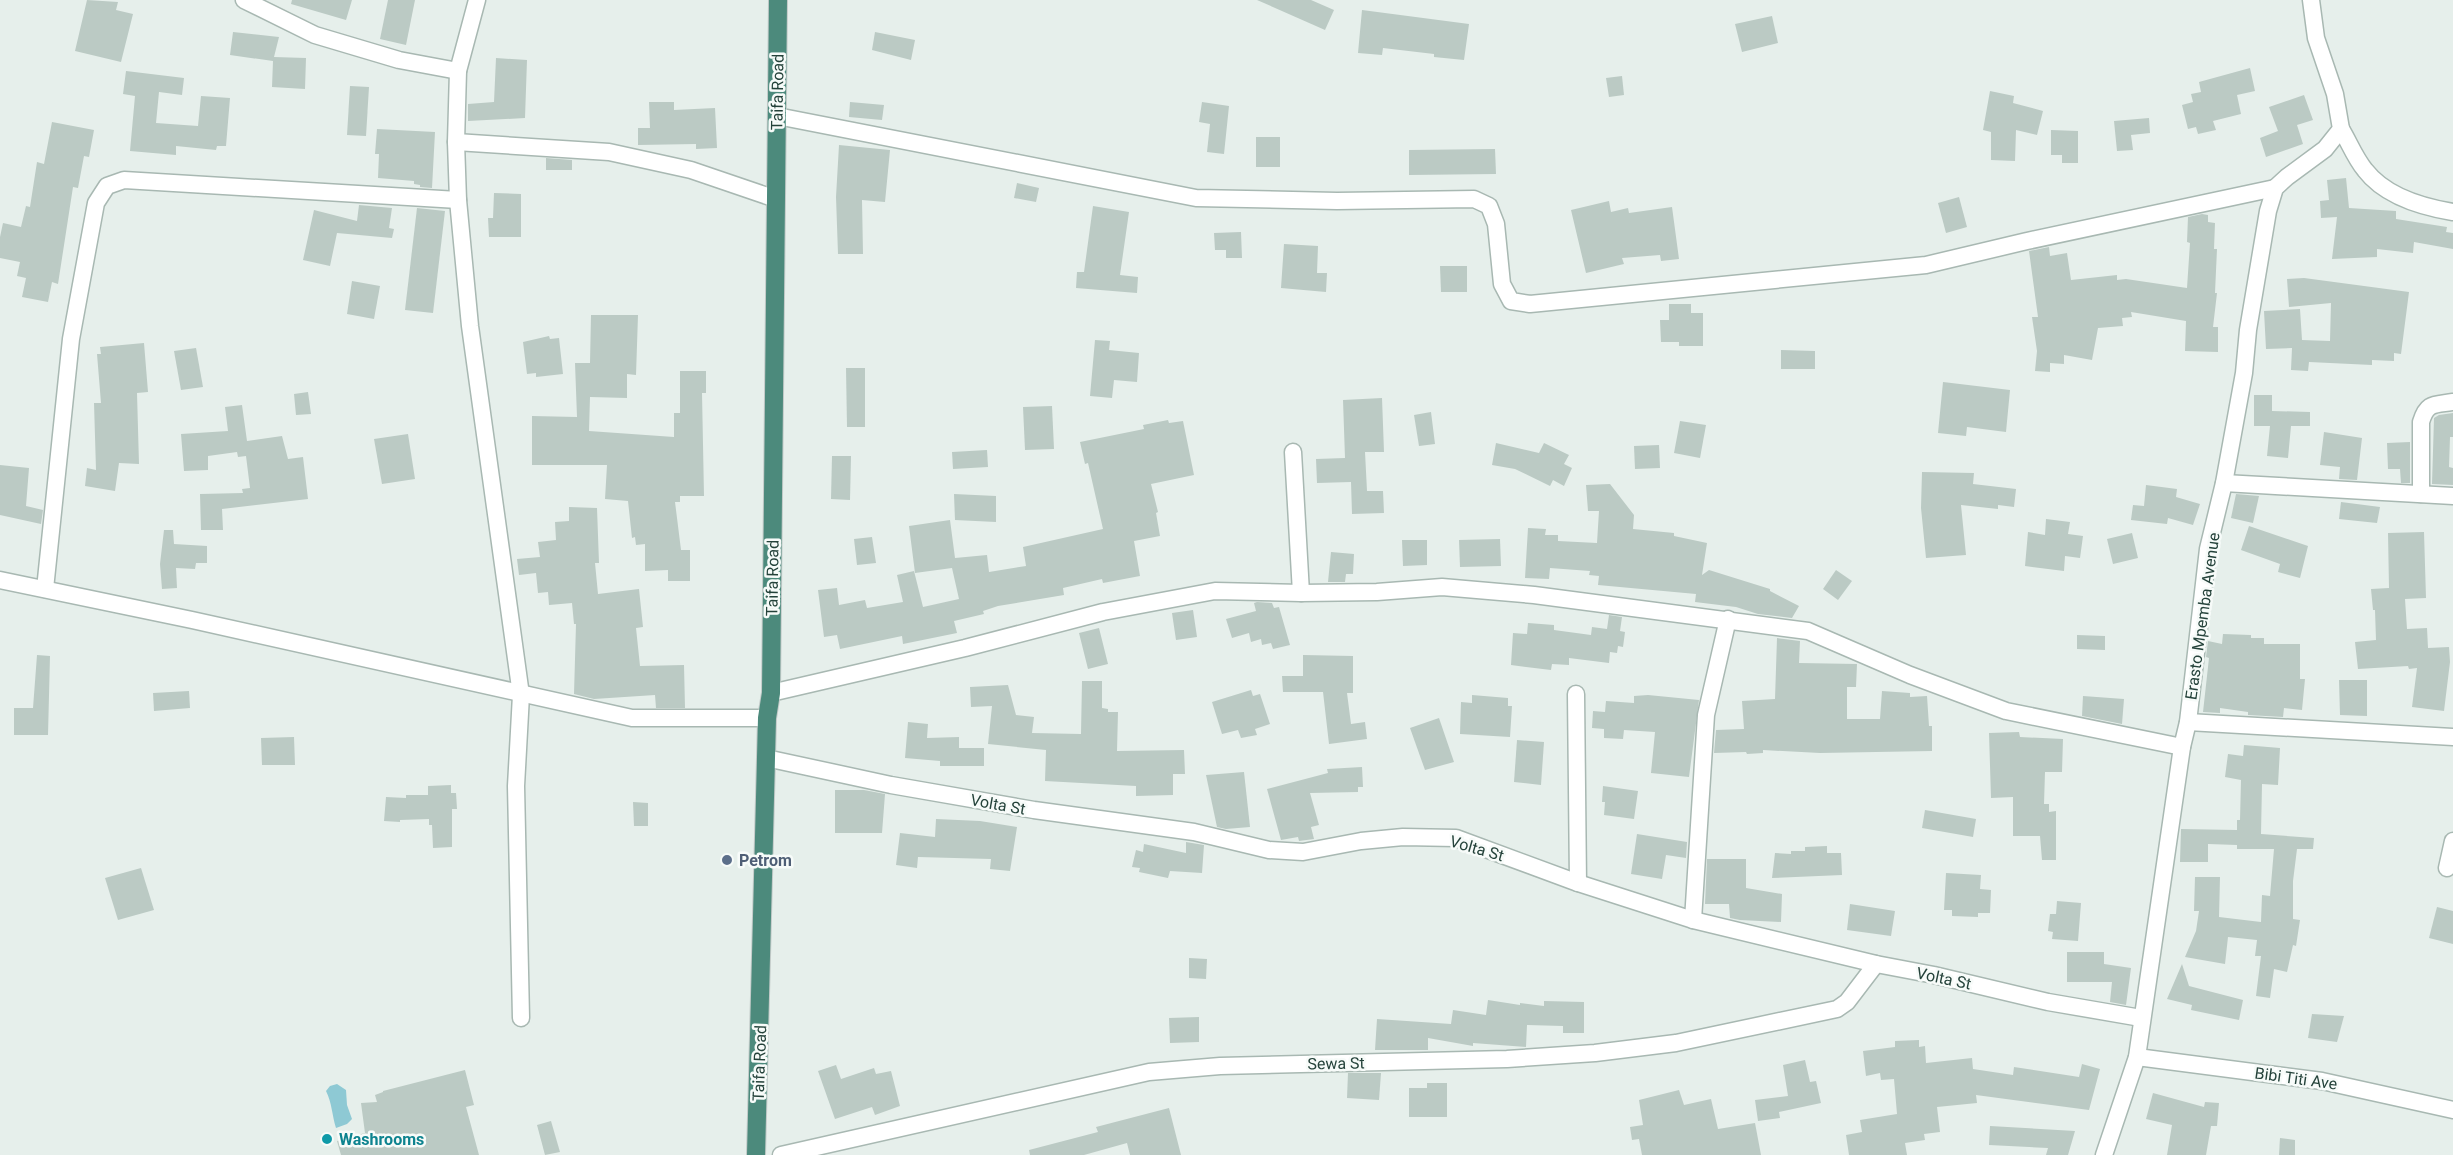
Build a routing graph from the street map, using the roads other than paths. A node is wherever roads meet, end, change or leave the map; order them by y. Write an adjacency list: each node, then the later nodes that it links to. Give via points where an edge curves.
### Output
1 (244, 0): 5 (street, via 315,35 399,60)
2 (477, 0): 5 (street)
3 (778, 0): 6 (highway, Taifa Road)
4 (2311, 0): 7 (street, via 2316,38 2335,94)
5 (458, 71): 8 (street)
6 (777, 116): 9 (street, via 1196,198 1474,199 1489,206 1496,224 1502,284 1511,301 1530,304 1926,265); 10 (highway, Taifa Road)
7 (2341, 129): 9 (street, via 2325,149); 12 (street, via 2365,171 2385,189 2432,209)
8 (456, 142): 10 (street, via 609,152 692,170); 11 (street)
9 (2275, 188): 15 (street, Erasto Mpemba Avenue, via 2256,278)
10 (776, 199): 22 (highway, Taifa Road)
11 (458, 200): 19 (street, via 124,180 106,186 96,203 71,339); 24 (street, via 470,326)
12 (2453, 212)
13 (2453, 402): 16 (street, via 2431,405 2424,411)
14 (1293, 452): 20 (street)
15 (2224, 483): 16 (street); 26 (street, Erasto Mpemba Avenue, via 2208,549)
16 (2421, 494): 17 (street)
17 (2453, 496)
18 (0, 580): 19 (street)
19 (45, 589): 24 (street)
20 (1301, 593): 21 (street, via 1442,587); 22 (street, via 1215,591 1148,603)
21 (1728, 620): 28 (street, via 1808,631 2006,711); 33 (street, via 1706,715)
22 (771, 693): 25 (highway, Taifa Road)
23 (1576, 694): 32 (street)
24 (521, 695): 25 (street, via 632,718); 35 (street, via 516,786)
25 (767, 718): 29 (highway, Taifa Road)
26 (2188, 722): 27 (street); 28 (street, Erasto Mpemba Avenue)
27 (2453, 737)
28 (2182, 747): 36 (street, Erasto Mpemba Avenue)
29 (766, 758): 32 (street, Volta St, via 1034,810 1194,832 1269,850 1303,852 1382,839 1456,838); 39 (highway, Taifa Road)
30 (2453, 841): 31 (street)
31 (2447, 868)
32 (1578, 883): 33 (street, Volta St)
33 (1693, 920): 34 (street, Volta St)
34 (1876, 964): 36 (street, Volta St); 40 (street, Sewa St, via 1837,1009 1676,1043 1507,1059 1220,1066 1149,1072)
35 (521, 1018)
36 (2141, 1018): 37 (street, Erasto Mpemba Avenue)
37 (2137, 1057): 38 (street, Bibi Titi Ave, via 2322,1081); 41 (street, Erasto Mpemba Avenue)
38 (2453, 1110)
39 (756, 1155)
40 (781, 1155)
41 (2104, 1155)

